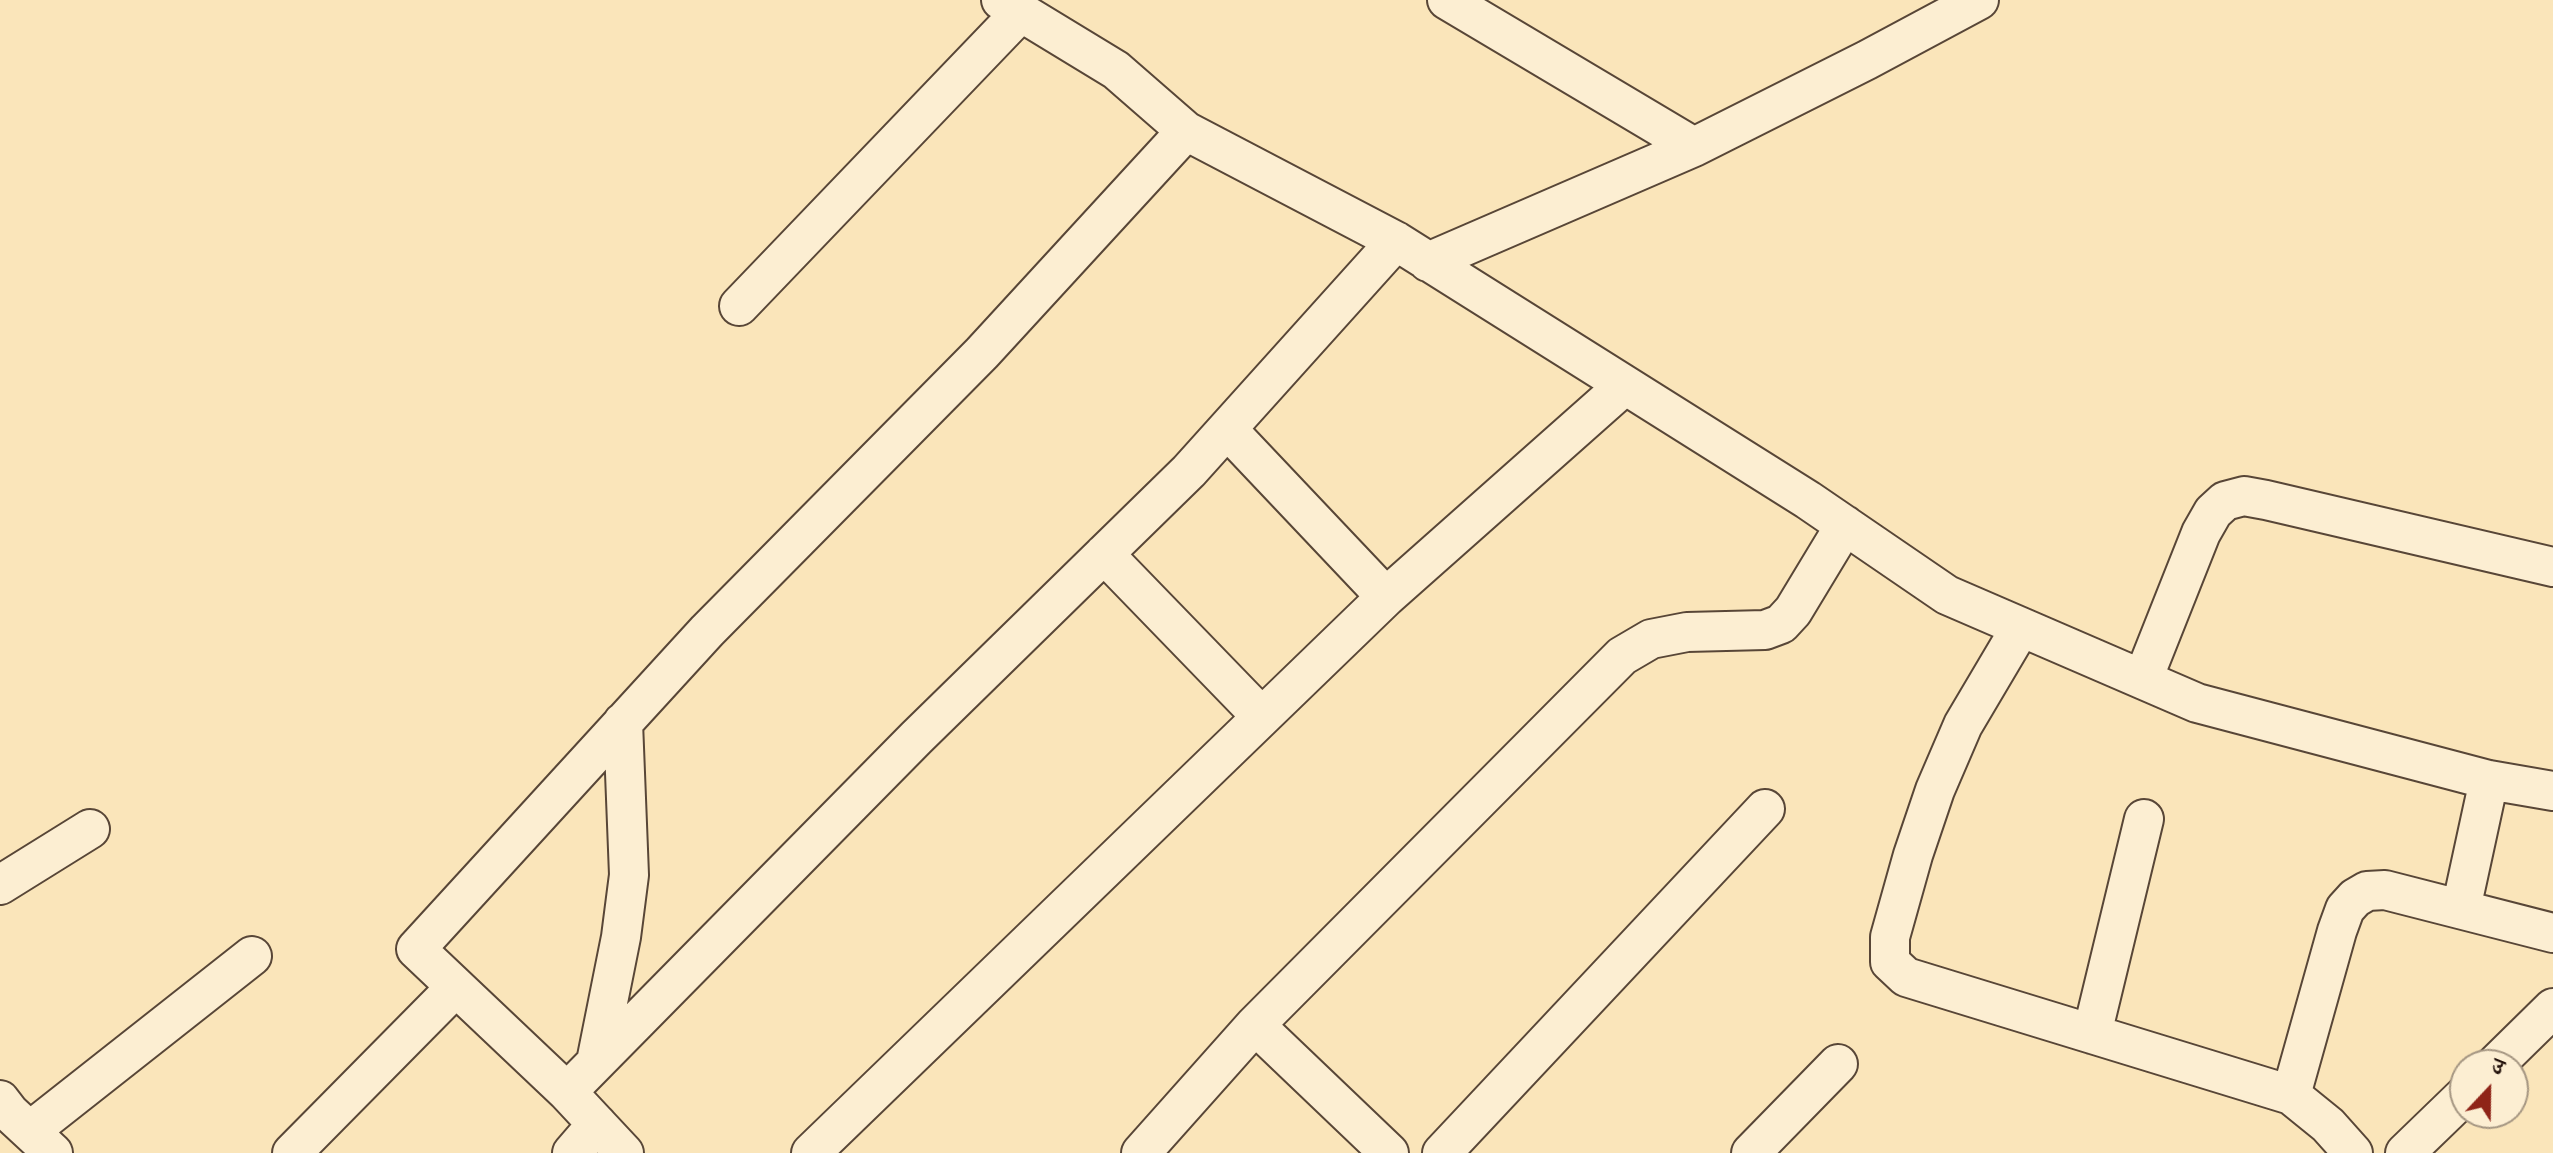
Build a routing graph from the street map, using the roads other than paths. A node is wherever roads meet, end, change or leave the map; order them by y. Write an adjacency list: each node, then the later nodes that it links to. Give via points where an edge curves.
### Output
1 (1447, 0): 5 (street)
2 (1979, 0): 5 (street)
3 (1034, 11): 4 (street, via 1116,70); 8 (street)
4 (1186, 131): 6 (street); 18 (street, via 982,353)
5 (1694, 147): 7 (street)
6 (1396, 241): 7 (street); 10 (street)
7 (1428, 262): 9 (street)
8 (739, 306)
9 (1625, 385): 11 (street); 14 (street)
10 (1227, 429): 12 (street); 14 (street)
11 (1845, 525): 15 (street, via 1947,595); 30 (street, via 1781,624 1765,630 1687,632 1651,639 1622,656)
12 (1104, 554): 17 (street); 33 (street)
13 (2553, 567): 16 (street, via 2266,500 2244,496 2225,501 2201,533)
14 (1386, 597): 17 (street)
15 (2021, 627): 16 (street); 31 (street, via 1963,725 1935,790 1890,937 1890,962 1906,977)
16 (2143, 679): 19 (street, via 2197,703)
17 (1261, 716): 44 (street)
18 (623, 722): 28 (street, via 416,949); 33 (street, via 629,875)
19 (2489, 780): 20 (street); 25 (street)
20 (2553, 791)
21 (1765, 809): 47 (street)
22 (2144, 819): 31 (street)
23 (90, 829): 24 (street)
24 (0, 885)
25 (2461, 909): 26 (street); 36 (street, via 2385,890 2355,898 2337,931)
26 (2553, 933)
27 (252, 956): 40 (street)
28 (456, 987): 35 (street); 41 (street)
29 (2553, 1008): 32 (street)
30 (1255, 1025): 45 (street); 46 (street)
31 (2092, 1034): 36 (street)
32 (2511, 1049)
33 (596, 1062): 35 (street)
34 (1838, 1064): 48 (street)
35 (567, 1092): 39 (street)
36 (2291, 1095): 49 (street)
37 (0, 1100): 40 (street)
38 (2449, 1110): 50 (street)
39 (597, 1124): 42 (street); 43 (street)
40 (41, 1142)
41 (292, 1153)
42 (572, 1153)
43 (624, 1153)
44 (811, 1153)
45 (1141, 1153)
46 (1389, 1153)
47 (1442, 1153)
48 (1751, 1153)
49 (2353, 1153)
50 (2405, 1153)

